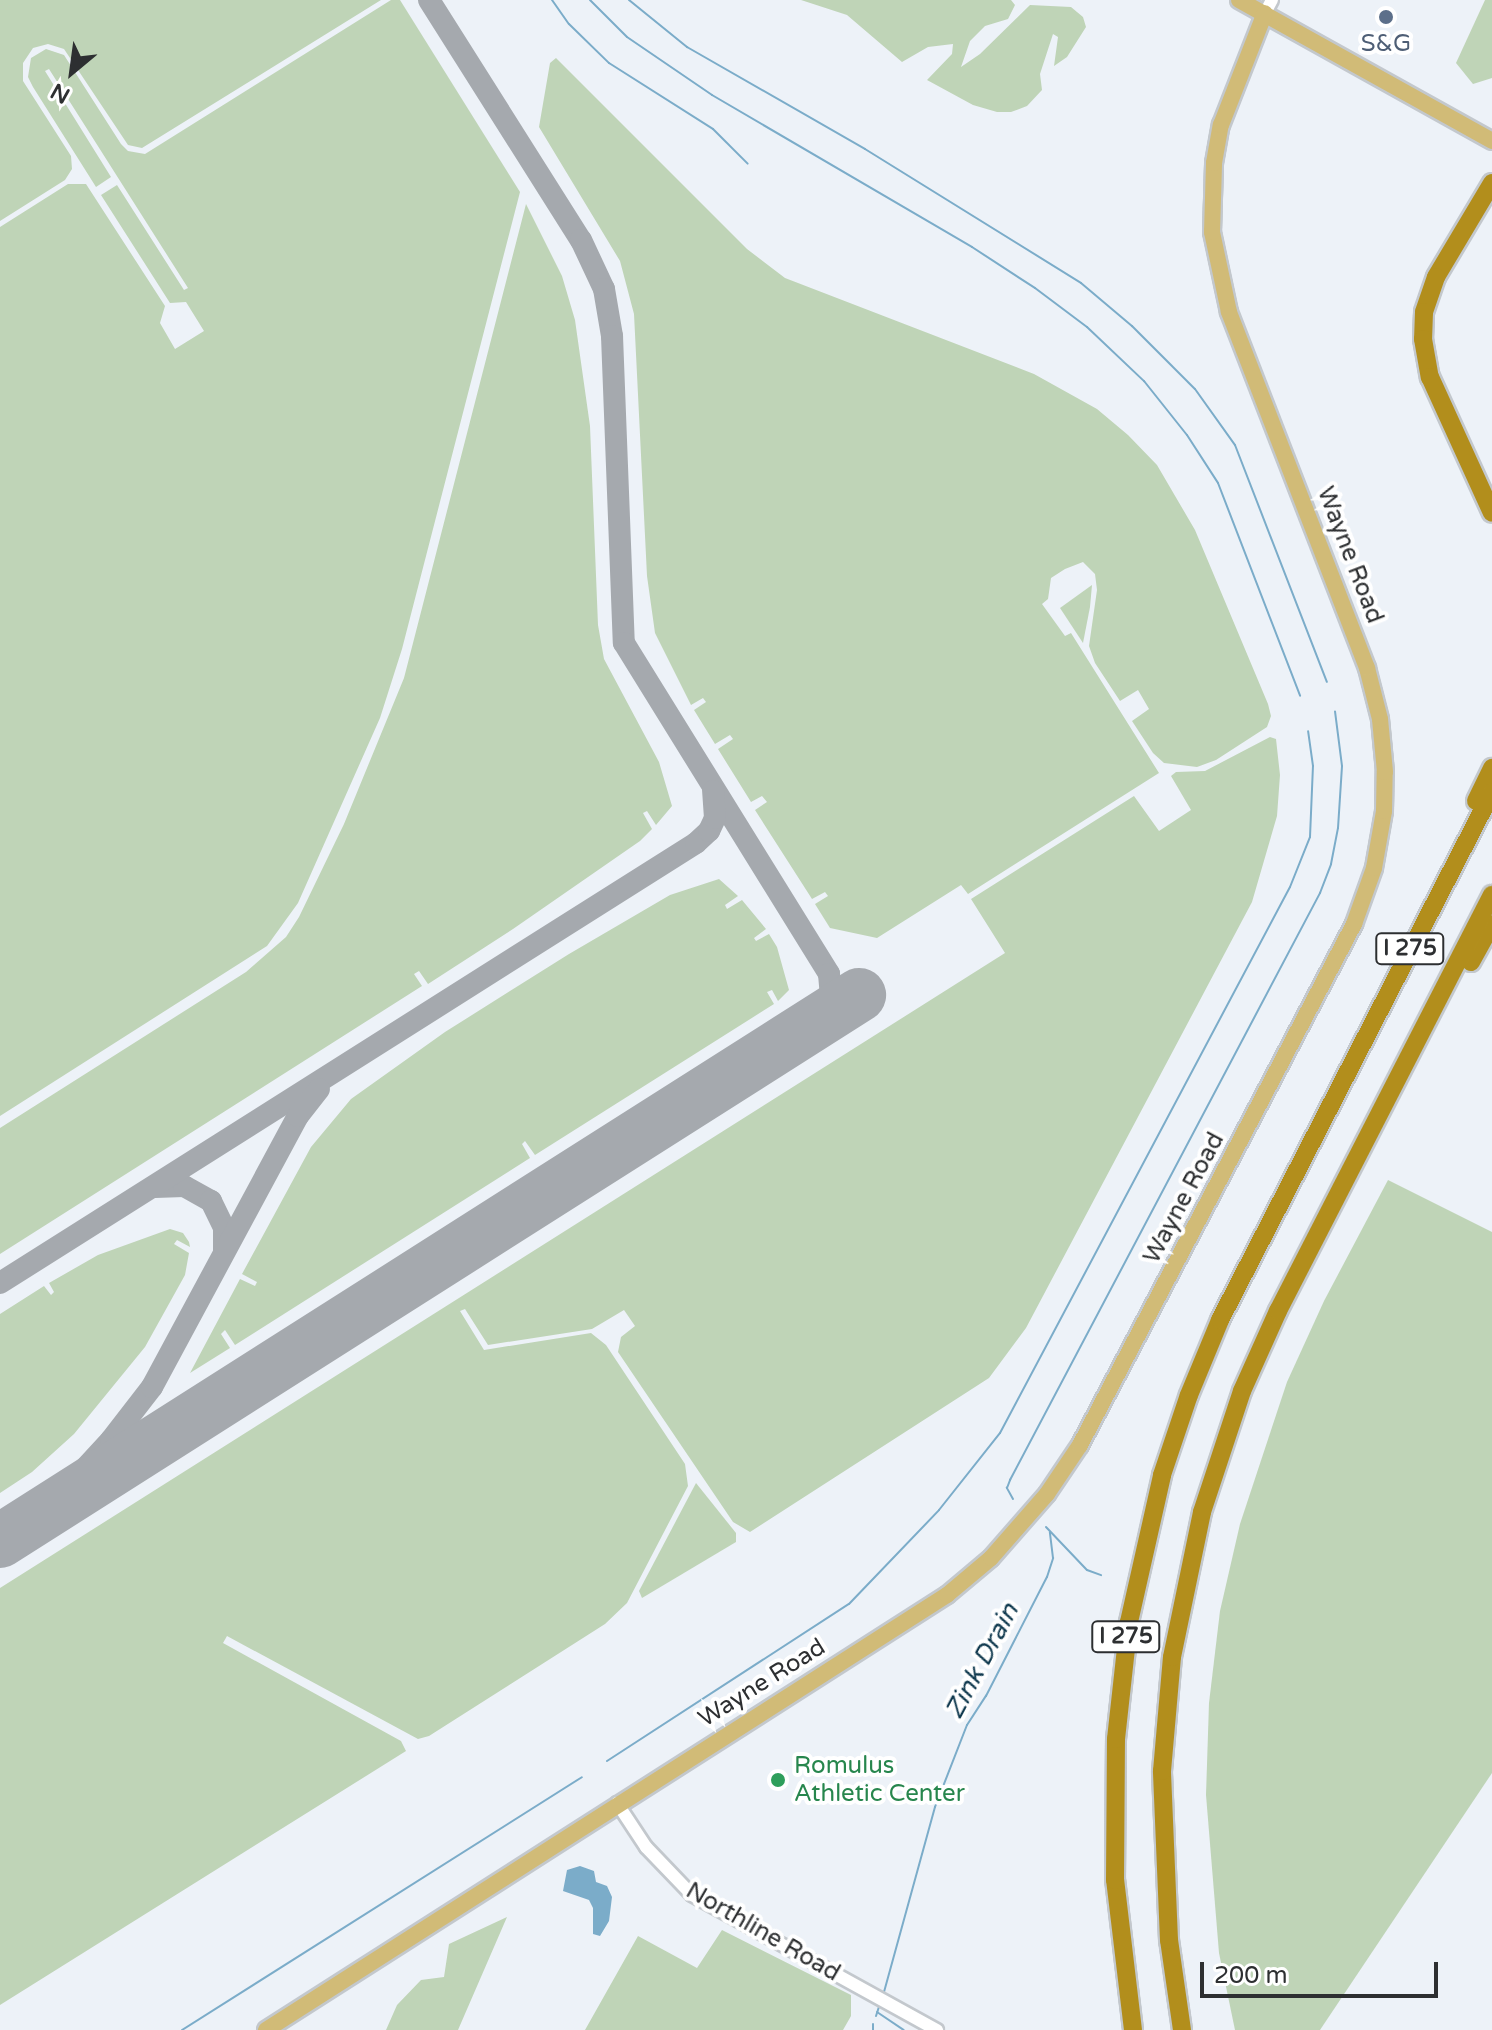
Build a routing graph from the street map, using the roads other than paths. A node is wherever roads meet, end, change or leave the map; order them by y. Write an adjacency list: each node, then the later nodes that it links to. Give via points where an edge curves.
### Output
1 (1239, 0): 2 (main road)
2 (1268, 7): 3 (main road); 12 (main road, Wayne Road, via 1221,125 1212,232 1229,312 1372,685 1385,791 1378,850 1365,897 1096,1417 1025,1521 947,1595)
3 (1492, 141)
4 (1492, 183): 5 (highway, via 1436,277 1423,324 1430,377)
5 (1492, 513)
6 (1492, 768): 10 (highway)
7 (1492, 792): 10 (highway, I 275)
8 (1492, 895): 11 (highway, I 275)
9 (1492, 924): 11 (highway)
10 (1328, 1107): 15 (highway, I 275, via 1199,1367 1162,1475 1137,1577 1119,1696 1113,1815 1115,1880)
11 (1373, 1125): 16 (highway, I 275, via 1242,1391 1187,1575 1167,1698 1162,1798 1169,1940)
12 (617, 1803): 13 (main road, Wayne Road); 14 (street, Northline Road, via 646,1847 692,1895)
13 (266, 2030)
14 (937, 2030)
15 (1133, 2030)
16 (1182, 2030)

